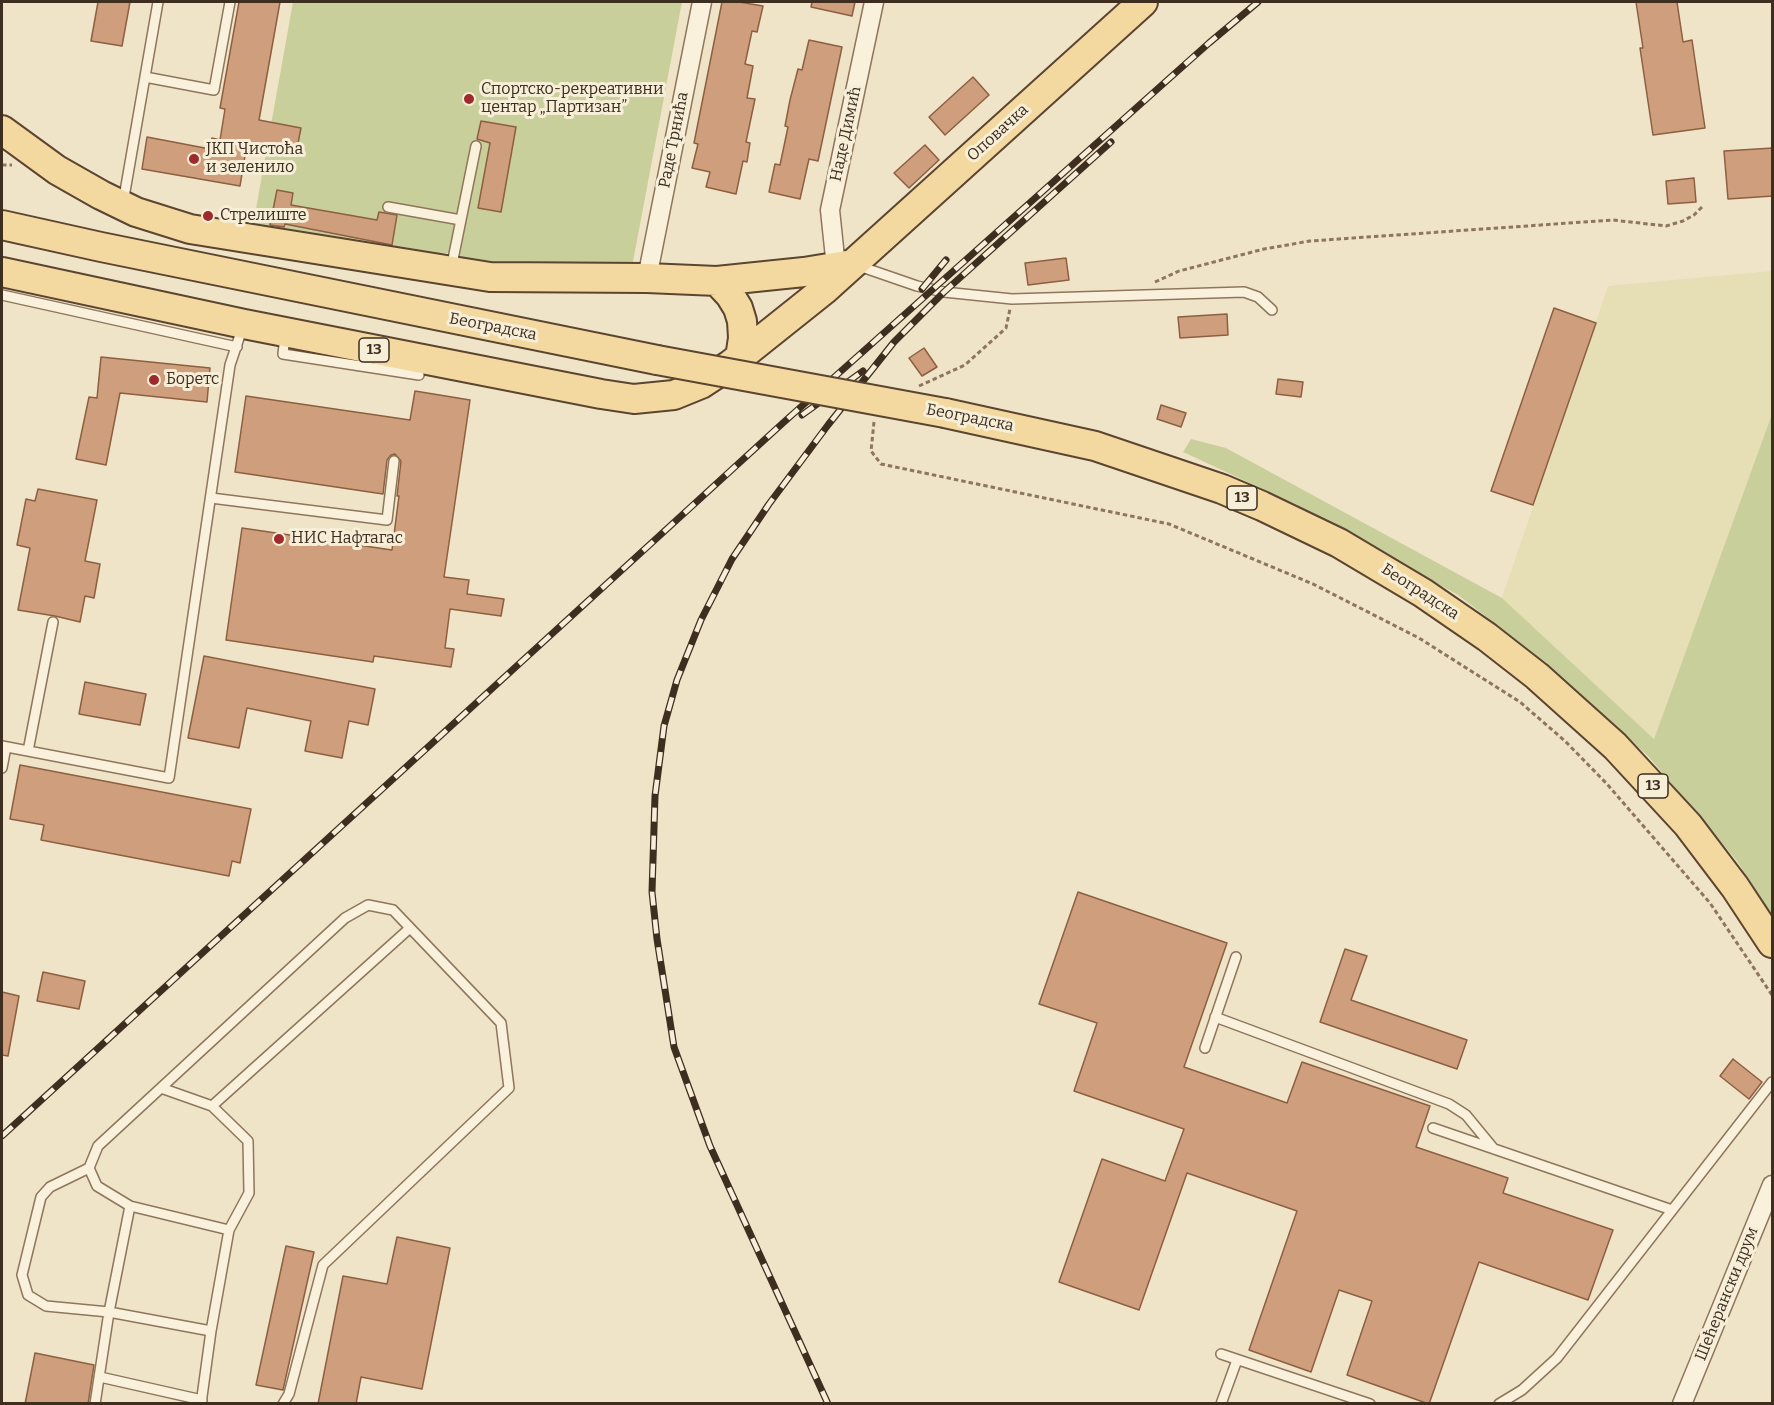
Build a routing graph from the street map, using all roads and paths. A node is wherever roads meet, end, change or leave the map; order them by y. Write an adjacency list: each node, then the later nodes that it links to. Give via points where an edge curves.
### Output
1 (158, 2): 6 (lane)
2 (230, 2): 6 (lane, via 214,90)
3 (702, 2): 17 (street, Раде Трнића)
4 (874, 2): 14 (street, Наде Димић, via 830,210)
5 (1143, 2): 14 (main road, Оповачка / 13)
6 (145, 77): 9 (lane)
7 (2, 130): 9 (main road, via 57,170)
8 (476, 146): 12 (lane)
9 (122, 205): 15 (main road, via 190,229)
10 (1704, 205): 20 (path, via 1694,215 1666,226 1613,220 1310,241 1179,271)
11 (388, 207): 12 (lane)
12 (461, 220): 15 (lane)
13 (2, 225): 36 (main road, Београдска / 13, bridge, via 657,360 945,412 1095,446 1222,489 1339,543 1423,593 1515,658 1615,746 1664,797 1735,887)
14 (844, 265): 18 (main road); 21 (lane, via 931,290); 25 (main road, 13, via 824,290)
15 (451, 271): 17 (main road, via 490,277)
16 (2, 272): 24 (main road, 13)
17 (647, 278): 18 (main road)
18 (717, 281): 25 (main road, via 738,308)
19 (2, 295): 24 (lane)
20 (1126, 295): 21 (lane); 22 (lane, via 1244,292 1258,297)
21 (1012, 299): 27 (path, via 1006,328 965,365)
22 (1272, 310)
23 (286, 332): 24 (main road, 13); 25 (main road, 13, via 634,399 674,395 701,384); 26 (lane, via 283,354)
24 (240, 336): 30 (lane, via 230,365)
25 (740, 358)
26 (419, 375)
27 (913, 390)
28 (879, 416): 38 (path, via 873,423 871,451 881,464 1170,524 1313,584 1409,632 1520,702 1590,767 1710,903)
29 (394, 461): 30 (lane, via 387,520)
30 (211, 498): 33 (lane, via 169,778)
31 (53, 622): 33 (lane)
32 (4, 746): 33 (lane); 34 (lane)
33 (28, 751)
34 (2, 768)
35 (410, 928): 42 (lane, via 393,910 368,905 345,918); 43 (lane); 58 (lane, via 501,1023 509,1088 323,1265 289,1394)
36 (1773, 943)
37 (1236, 957): 39 (lane)
38 (1773, 995)
39 (1215, 1017): 40 (lane); 45 (lane, via 1449,1104 1466,1116)
40 (1204, 1048)
41 (1773, 1082): 49 (lane)
42 (161, 1088): 43 (lane); 46 (lane, via 98,1146)
43 (212, 1106): 50 (lane, via 248,1141 249,1193)
44 (1433, 1128): 45 (lane)
45 (1494, 1149): 49 (lane)
46 (89, 1168): 48 (lane, via 97,1186); 51 (lane, via 50,1187 41,1197 22,1275 28,1295 46,1306)
47 (1773, 1185): 62 (street, Шећерански друм)
48 (130, 1206): 50 (lane); 51 (lane)
49 (1672, 1210): 61 (lane, via 1557,1358 1522,1390)
50 (229, 1230): 52 (lane)
51 (109, 1312): 52 (lane); 55 (lane)
52 (211, 1331): 56 (lane)
53 (1221, 1354): 54 (lane)
54 (1238, 1360): 59 (lane); 60 (lane)
55 (100, 1377): 56 (lane); 57 (lane)
56 (201, 1402)
57 (95, 1404)
58 (283, 1404)
59 (1221, 1404)
60 (1370, 1404)
61 (1499, 1404)
62 (1682, 1404)

